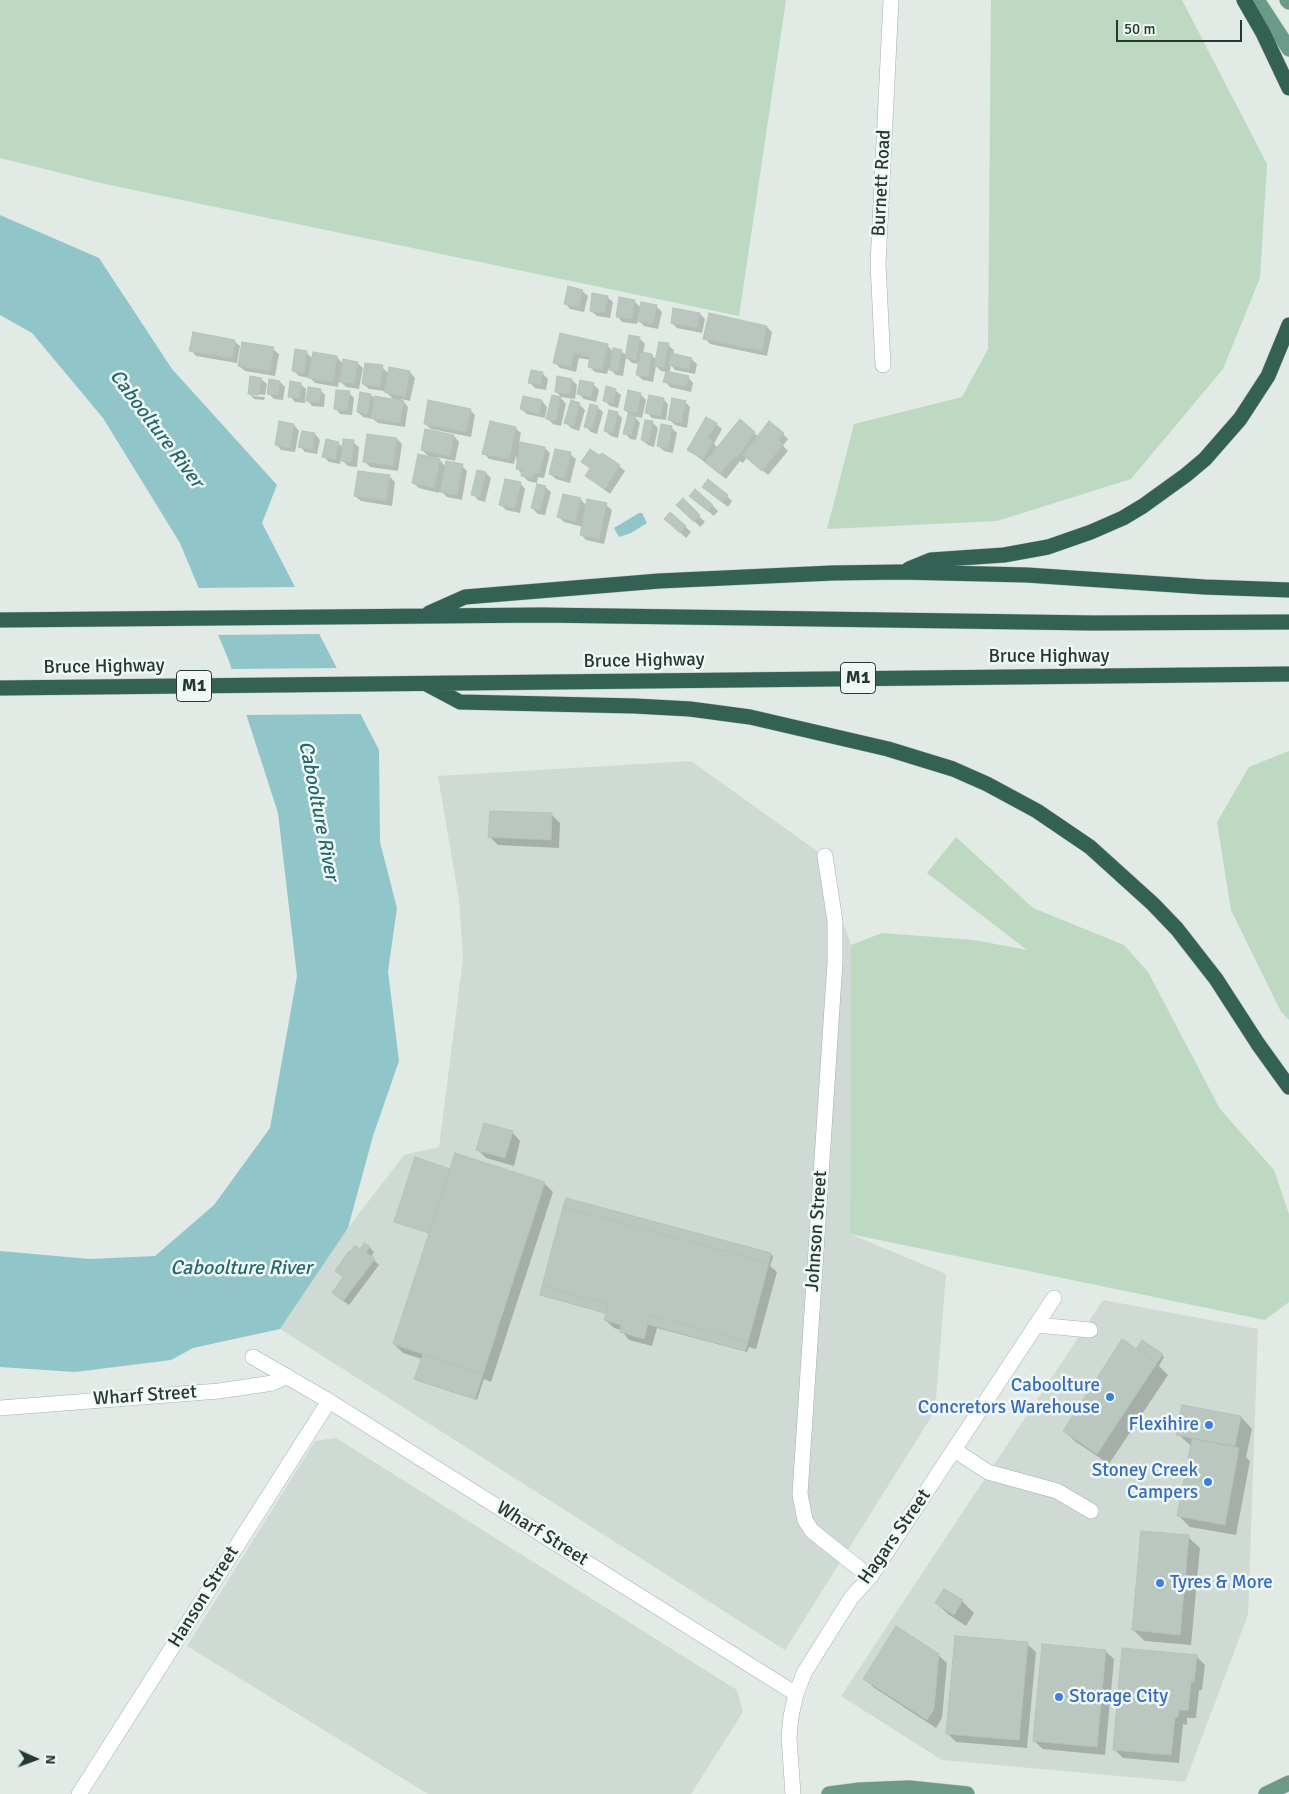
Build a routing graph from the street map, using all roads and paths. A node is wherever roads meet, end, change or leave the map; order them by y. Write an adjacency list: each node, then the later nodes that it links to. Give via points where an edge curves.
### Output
1 (891, 0): 7 (street, Burnett Road, via 878,264)
2 (1244, 0): 5 (highway)
3 (1257, 0): 4 (main road)
4 (1289, 49)
5 (1289, 88)
6 (1289, 325): 8 (highway, via 1268,376 1240,419 1205,458 1143,506 1092,532 1048,547 1004,555 931,560)
7 (883, 365)
8 (901, 572): 9 (highway, via 1027,575 1205,588); 10 (highway, via 723,577 465,597)
9 (1289, 590)
10 (423, 616): 11 (highway, Bruce Highway); 12 (highway, Bruce Highway)
11 (0, 620)
12 (1289, 622)
13 (1289, 674): 14 (highway, Bruce Highway / M1)
14 (426, 684): 15 (highway, Bruce Highway / M1); 17 (highway, via 460,702 635,706 750,717 888,749 953,768 988,784 1037,811 1090,847 1153,904 1216,979)
15 (0, 688)
16 (824, 856): 27 (street, Johnson Street, via 835,921 835,962 800,1494 805,1520 812,1531)
17 (1289, 1087)
18 (1054, 1298): 19 (street, Hagars Street)
19 (1036, 1325): 20 (street); 25 (street, Hagars Street)
20 (1090, 1330)
21 (253, 1357): 22 (street, Wharf Street)
22 (287, 1376): 23 (street, Wharf Street); 24 (street, Wharf Street, via 268,1384 219,1391)
23 (328, 1401): 28 (street, Wharf Street); 30 (street, Hanson Street)
24 (0, 1408)
25 (954, 1450): 26 (street, via 988,1472 1044,1486); 27 (street, Hagars Street)
26 (1091, 1512)
27 (870, 1578): 28 (street, Hagars Street, via 850,1598 814,1653)
28 (796, 1694): 31 (street, Hagars Street, via 789,1738)
29 (1289, 1783): 34 (main road)
30 (79, 1794)
31 (793, 1794)
32 (829, 1794): 33 (main road, via 902,1788)
33 (967, 1794)
34 (1266, 1794)

